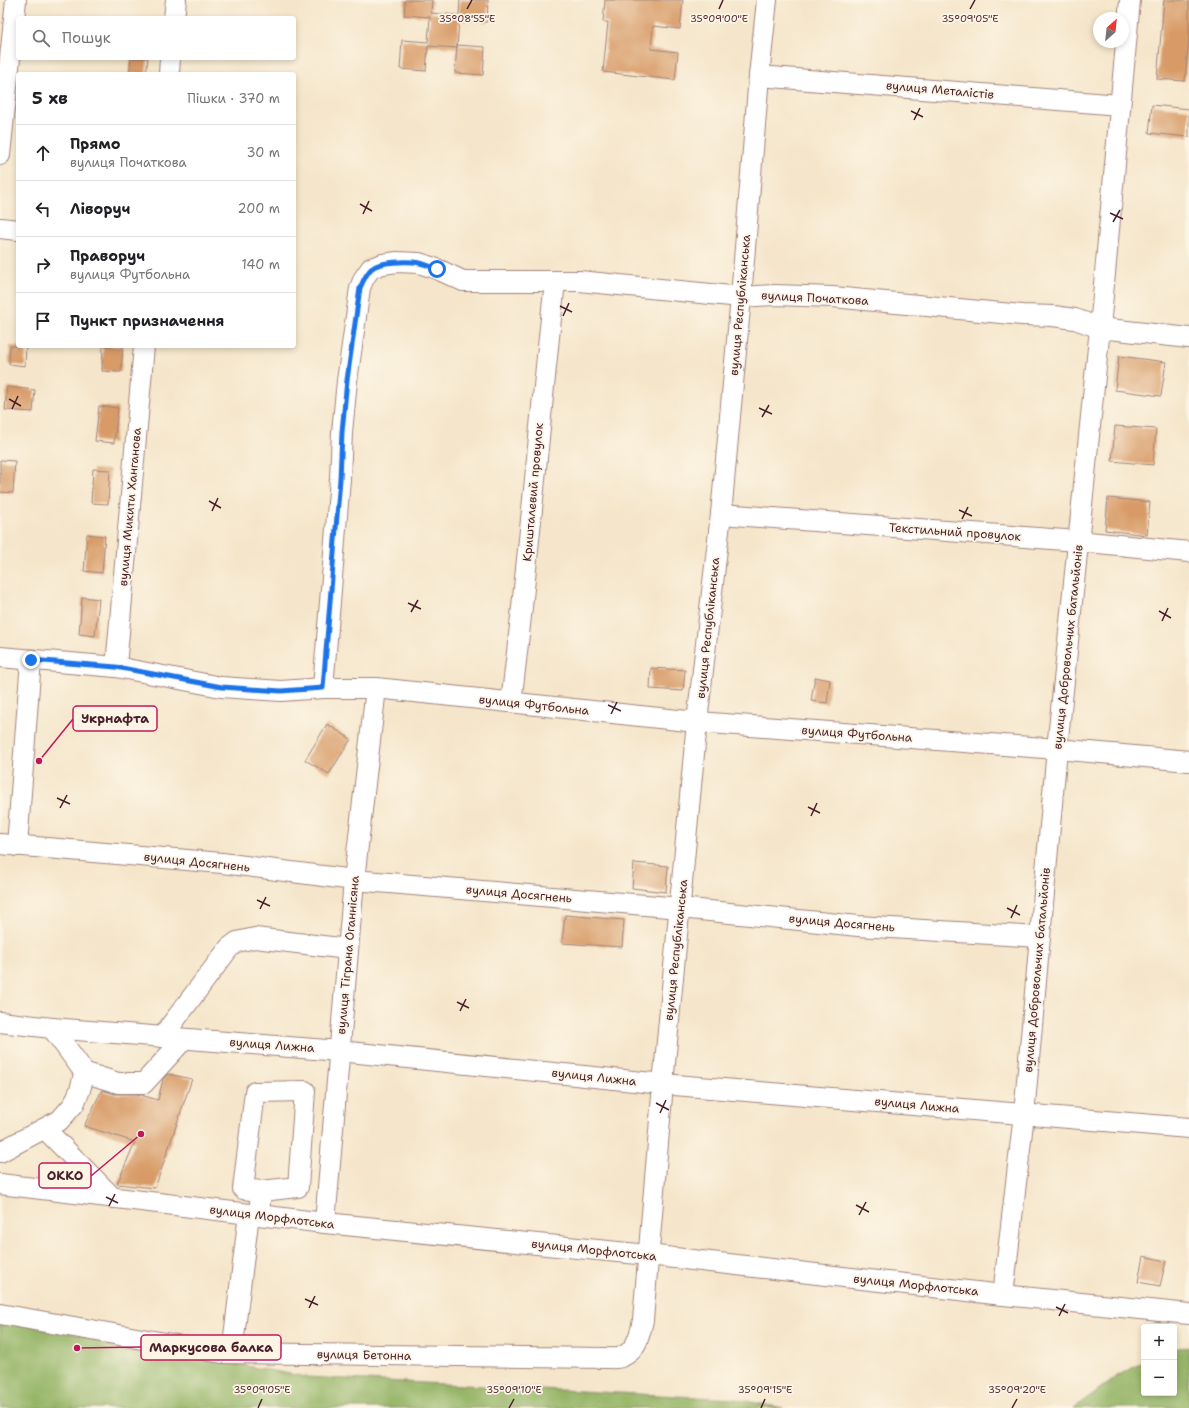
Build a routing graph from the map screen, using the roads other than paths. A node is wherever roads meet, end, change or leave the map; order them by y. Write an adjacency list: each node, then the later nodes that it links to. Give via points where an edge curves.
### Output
1 (176, 0): 5 (street)
2 (767, 0): 8 (street, вулиця Республіканська)
3 (1130, 0): 9 (street, вулиця Добровольчих батальйонів)
4 (10, 2): 10 (street)
5 (174, 16)
6 (170, 60): 7 (street)
7 (169, 72)
8 (759, 76): 9 (street, вулиця Металістів); 14 (street, вулиця Республіканська)
9 (1120, 105): 15 (street, вулиця Добровольчих батальйонів)
10 (0, 156)
11 (0, 228): 12 (street)
12 (16, 230)
13 (555, 282): 14 (street, вулиця Початкова, via 624,285); 24 (street, вулиця Початкова, via 463,281 419,263 397,262 372,268 364,278 360,288 347,380); 26 (street, Кришталевий провулок)
14 (741, 297): 15 (street, вулиця Початкова, via 833,297 1053,316 1075,319); 18 (street, вулиця Республіканська)
15 (1100, 328): 16 (street, вулиця Початкова); 19 (street, вулиця Добровольчих батальйонів)
16 (1189, 338)
17 (144, 348): 23 (street, вулиця Микити Ханганова)
18 (721, 514): 19 (street, Текстильний провулок); 27 (street, вулиця Республіканська)
19 (1078, 541): 20 (street, Текстильний провулок); 28 (street, вулиця Добровольчих батальйонів)
20 (1189, 552)
21 (0, 657): 22 (street, вулиця Футбольна)
22 (31, 660): 23 (street, вулиця Футбольна); 30 (street)
23 (116, 667): 24 (street, вулиця Футбольна, via 222,687 281,691)
24 (323, 688): 25 (street, вулиця Футбольна)
25 (376, 688): 26 (street, вулиця Футбольна); 31 (street, вулиця Тіграна Оганнісяна)
26 (511, 702): 27 (street, вулиця Футбольна)
27 (697, 722): 28 (street, вулиця Футбольна); 32 (street, вулиця Республіканська)
28 (1057, 749): 29 (street, вулиця Футбольна); 33 (street, вулиця Добровольчих батальйонів)
29 (1189, 761)
30 (9, 845): 31 (street, вулиця Досягнень, via 222,863)
31 (354, 880): 32 (street, вулиця Досягнень); 34 (street, вулиця Тіграна Оганнісяна)
32 (680, 908): 33 (street, вулиця Досягнень, via 858,926); 41 (street, вулиця Республіканська)
33 (1039, 937): 42 (street, вулиця Добровольчих батальйонів)
34 (348, 949): 37 (street, via 254,938 237,942 229,948); 39 (street, вулиця Тіграна Оганнісяна)
35 (0, 1022): 36 (street, вулиця Лижна)
36 (52, 1028): 37 (street, вулиця Лижна); 40 (street)
37 (162, 1037): 38 (street, вулиця Лижна)
38 (184, 1039): 39 (street, вулиця Лижна); 40 (street, via 144,1083 118,1083)
39 (339, 1051): 41 (street, вулиця Лижна); 50 (street, вулиця Тіграна Оганнісяна)
40 (83, 1072): 44 (street, via 74,1104 60,1120)
41 (663, 1084): 42 (street, вулиця Лижна); 51 (street, вулиця Республіканська)
42 (1024, 1114): 43 (street, вулиця Лижна); 52 (street, вулиця Добровольчих батальйонів)
43 (1189, 1128)
44 (45, 1129): 45 (street); 48 (street)
45 (0, 1152)
46 (0, 1184): 48 (street, вулиця Морфлотська)
47 (261, 1191): 47 (street, via 243,1189 254,1092 305,1091 298,1187); 49 (street)
48 (113, 1198): 49 (street, вулиця Морфлотська)
49 (254, 1215): 50 (street, вулиця Морфлотська); 55 (street)
50 (325, 1223): 51 (street, вулиця Морфлотська)
51 (648, 1255): 52 (street, вулиця Морфлотська); 55 (street, вулиця Бетонна, via 643,1320 639,1336 629,1353 620,1358)
52 (1003, 1295): 54 (street, вулиця Морфлотська)
53 (0, 1314): 55 (street, вулиця Бетонна)
54 (1189, 1314)
55 (232, 1353)

